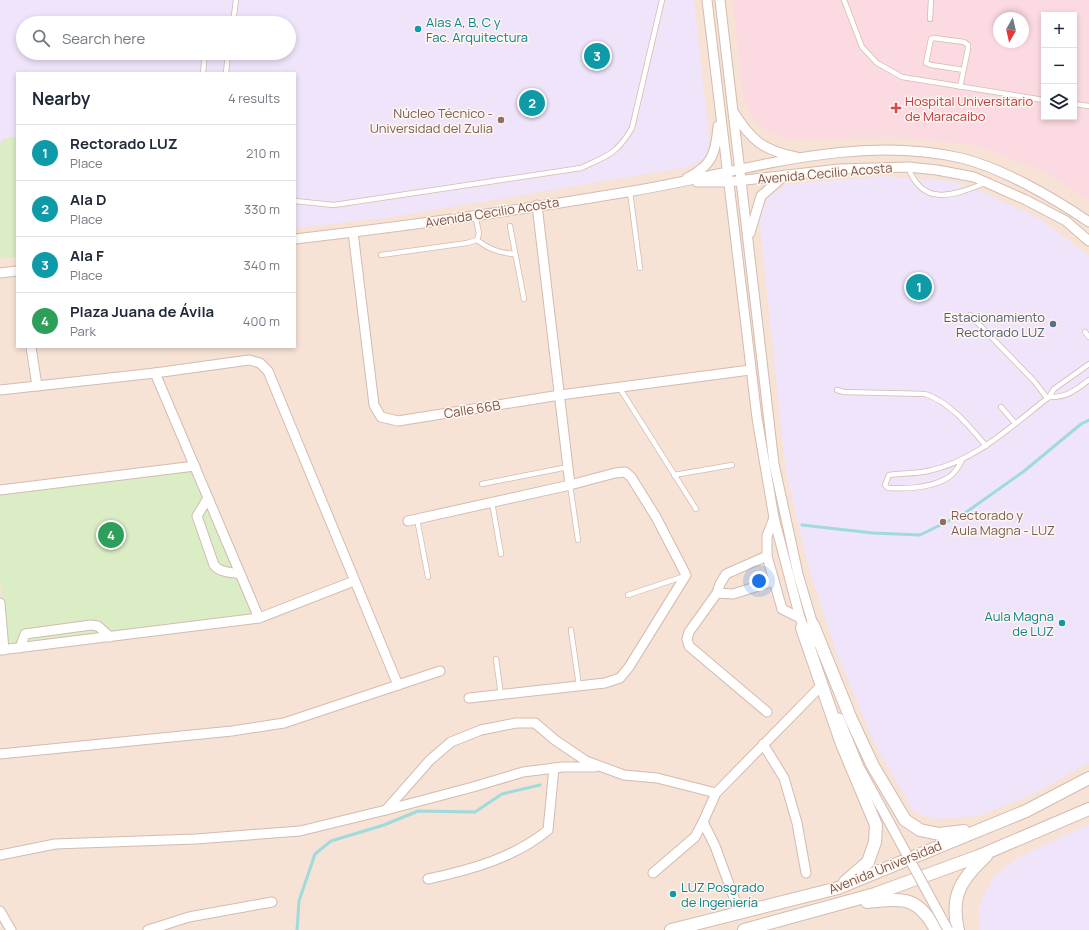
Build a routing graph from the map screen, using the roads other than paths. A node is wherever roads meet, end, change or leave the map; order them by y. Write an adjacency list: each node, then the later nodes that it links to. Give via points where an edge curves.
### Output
1 (234, 0): 7 (lane)
2 (662, 0): 31 (lane, via 632,128 623,143 612,154 581,168 334,204)
3 (707, 0): 18 (street)
4 (720, 0): 19 (street)
5 (844, 0): 14 (lane, via 862,47 877,63 902,77)
6 (931, 0): 8 (lane)
7 (233, 16)
8 (930, 19)
9 (205, 60): 12 (lane)
10 (227, 60): 13 (lane)
11 (964, 70): 11 (lane, via 968,45 957,41 930,39 926,63); 14 (lane)
12 (203, 72)
13 (226, 72)
14 (960, 87): 15 (lane)
15 (1041, 100)
16 (1077, 104): 17 (lane)
17 (1089, 106)
18 (719, 107): 23 (street); 29 (street, via 713,156 706,166)
19 (733, 111): 20 (street, via 746,131 758,142 778,153); 22 (street)
20 (801, 158): 22 (street, Avenida Cecilio Acosta); 34 (street, Avenida Cecilio Acosta, via 843,151 884,150 924,152 962,159 997,170 1068,207)
21 (908, 167): 24 (street, Avenida Cecilio Acosta); 28 (street, Avenida Cecilio Acosta, via 974,176); 28 (lane, via 919,185 927,191 945,196)
22 (739, 169): 23 (street, Avenida Cecilio Acosta); 25 (street)
23 (728, 171): 26 (street, Avenida Cecilio Acosta); 27 (street)
24 (787, 174): 25 (street, Avenida Cecilio Acosta); 39 (street, via 760,196)
25 (740, 180): 27 (street, Avenida Cecilio Acosta); 39 (street)
26 (688, 182): 27 (street, Avenida Cecilio Acosta); 29 (street, Avenida Cecilio Acosta)
27 (729, 182): 52 (street)
28 (987, 183): 40 (street, Avenida Cecilio Acosta, via 1026,200 1066,222)
29 (678, 184): 30 (street, Avenida Cecilio Acosta)
30 (630, 192): 32 (street, Avenida Cecilio Acosta); 43 (lane)
31 (296, 201)
32 (537, 205): 33 (street, Avenida Cecilio Acosta); 59 (street)
33 (475, 215): 36 (street, Avenida Cecilio Acosta); 38 (lane, via 479,233)
34 (1089, 222)
35 (510, 226): 41 (lane)
36 (353, 232): 37 (street, Avenida Cecilio Acosta); 59 (street, Calle 66B, via 374,405 381,417 398,421)
37 (296, 239)
38 (477, 240): 41 (lane, via 489,249); 42 (lane)
39 (748, 240): 89 (street, via 774,464 798,574)
40 (1089, 241)
41 (514, 254): 46 (lane)
42 (382, 255)
43 (640, 268)
44 (16, 271): 45 (street)
45 (0, 274)
46 (524, 299)
47 (970, 315): 60 (lane)
48 (1085, 332): 49 (lane)
49 (1089, 337)
50 (31, 348): 55 (street)
51 (1089, 364): 60 (lane, via 1054,389)
52 (750, 370): 56 (street, Calle 66B); 75 (street)
53 (155, 372): 55 (street); 66 (street); 83 (street, via 249,360 260,363 268,371)
54 (1089, 380): 60 (lane, via 1061,398)
55 (37, 386): 57 (street)
56 (619, 388): 59 (street, Calle 66B); 68 (lane)
57 (0, 390)
58 (837, 390): 63 (lane, via 925,394 933,397 943,403)
59 (560, 395): 67 (street)
60 (1048, 398): 62 (lane)
61 (1001, 407): 62 (lane)
62 (1015, 423): 63 (lane)
63 (986, 446): 64 (lane)
64 (962, 460): 64 (lane, via 928,472 889,475 886,485 892,488 936,484 950,477)
65 (732, 465): 68 (lane)
66 (195, 466): 71 (street); 72 (street)
67 (568, 467): 69 (lane); 70 (street)
68 (674, 475): 74 (lane)
69 (482, 484)
70 (570, 485): 73 (street); 77 (lane); 81 (street, via 615,472 625,472 631,476)
71 (0, 490)
72 (208, 498): 80 (street); 80 (street, via 197,516 214,565 222,571)
73 (492, 502): 76 (street); 78 (lane)
74 (696, 509)
75 (774, 518): 79 (street, via 767,536); 89 (street)
76 (413, 520): 82 (lane)
77 (578, 540)
78 (501, 554)
79 (767, 556): 84 (street); 85 (street, via 726,574)
80 (240, 574): 88 (street)
81 (686, 575): 86 (lane); 98 (street, via 620,678 605,683)
82 (428, 577)
83 (354, 581): 88 (street); 97 (street)
84 (774, 581): 85 (street, via 733,594); 89 (street, via 782,609)
85 (717, 593): 101 (street, via 687,639 690,646)
86 (628, 595)
87 (0, 603): 93 (street)
88 (259, 618): 91 (street)
89 (805, 624): 96 (street); 111 (street, via 873,766 905,820 920,830 939,834); 127 (street, bridge, via 841,725 859,767)
90 (571, 630): 98 (lane)
91 (110, 636): 92 (street); 92 (street, via 98,626 92,625 25,634)
92 (20, 648): 93 (street)
93 (2, 650)
94 (496, 659): 99 (lane)
95 (440, 671): 97 (street)
96 (822, 685): 102 (street); 117 (street, via 842,744 876,825 875,842 868,862)
97 (398, 686): 103 (street, via 284,724 232,732)
98 (579, 686): 99 (street)
99 (501, 695): 100 (street)
100 (469, 698)
101 (767, 712)
102 (763, 744): 107 (street); 115 (street, via 784,778 797,823)
103 (0, 754)
104 (601, 766): 105 (street); 107 (street, via 624,775 657,778); 109 (street, via 586,761 535,723 516,723 481,730 451,742 430,760)
105 (554, 768): 109 (street, via 522,772); 116 (street, via 548,830 535,841 508,855 461,872)
106 (1089, 778): 111 (street, Avenida Universidad, via 1026,811)
107 (716, 793): 110 (street)
108 (1089, 808): 112 (street, Avenida Universidad)
109 (386, 810): 113 (street, via 300,831 196,839 55,844)
110 (703, 822): 114 (street, via 695,837); 121 (street)
111 (977, 830): 117 (street, Avenida Universidad)
112 (990, 851): 119 (street, Avenida Universidad, via 875,894); 128 (street, via 963,881 958,892 955,904)
113 (0, 856)
114 (653, 873)
115 (806, 873)
116 (428, 879)
117 (838, 888): 121 (street, Avenida Universidad)
118 (272, 902): 123 (street, via 189,917)
119 (840, 903): 125 (street, Avenida Universidad); 126 (street, via 905,900 918,906 930,918)
120 (0, 911): 122 (street)
121 (740, 914): 124 (street, Avenida Universidad)
122 (11, 930)
123 (148, 930)
124 (671, 930)
125 (744, 930)
126 (936, 930)
127 (948, 930)
128 (958, 930)

